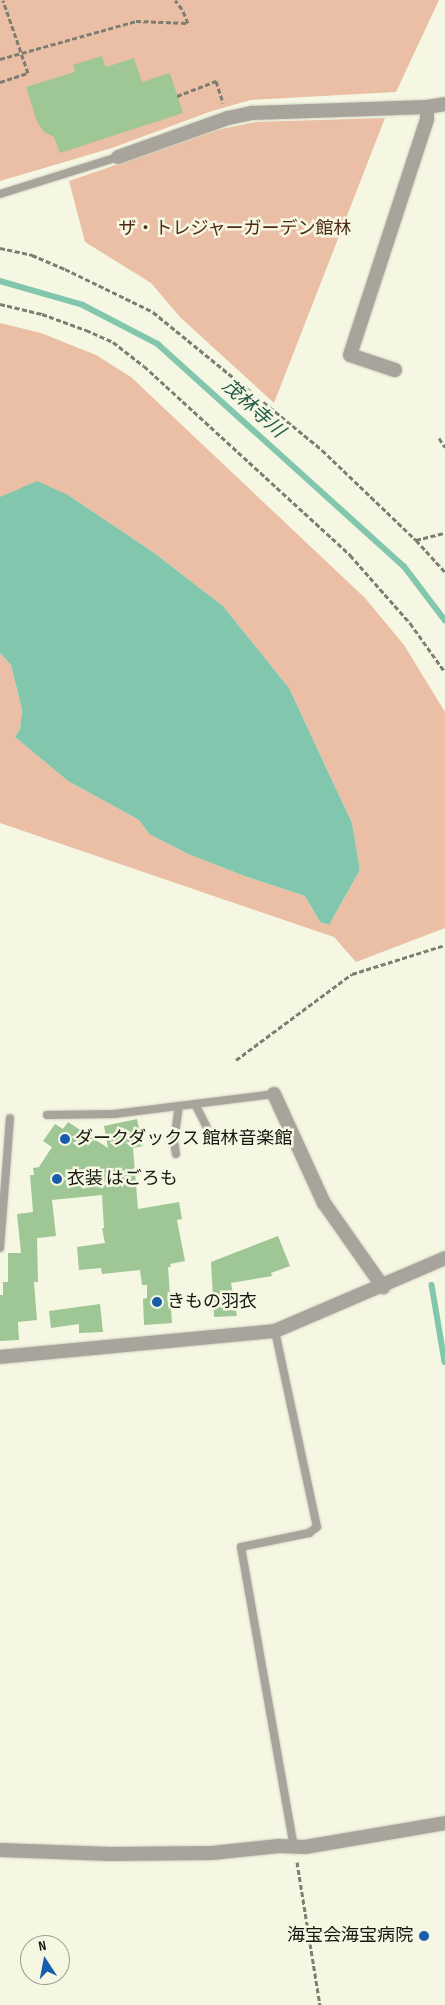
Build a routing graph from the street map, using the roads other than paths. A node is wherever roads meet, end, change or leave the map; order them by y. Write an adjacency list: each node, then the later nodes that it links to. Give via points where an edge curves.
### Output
1 (445, 104): 2 (street)
2 (427, 107): 3 (street, via 252,113 228,118); 5 (street, via 427,119 350,356)
3 (118, 157): 4 (lane)
4 (0, 194)
5 (395, 370)
6 (274, 1094): 7 (lane); 15 (street, via 324,1203)
7 (195, 1104): 8 (lane); 11 (lane)
8 (178, 1106): 9 (lane, via 114,1114); 12 (lane, via 174,1141)
9 (47, 1115)
10 (10, 1118): 13 (lane)
11 (206, 1126)
12 (176, 1154)
13 (0, 1248)
14 (445, 1258): 15 (street)
15 (383, 1287): 16 (street)
16 (275, 1331): 17 (street); 19 (lane, via 317,1527 308,1533 241,1546)
17 (0, 1357)
18 (445, 1823): 19 (street)
19 (294, 1847): 20 (street, via 212,1853)
20 (0, 1850)

